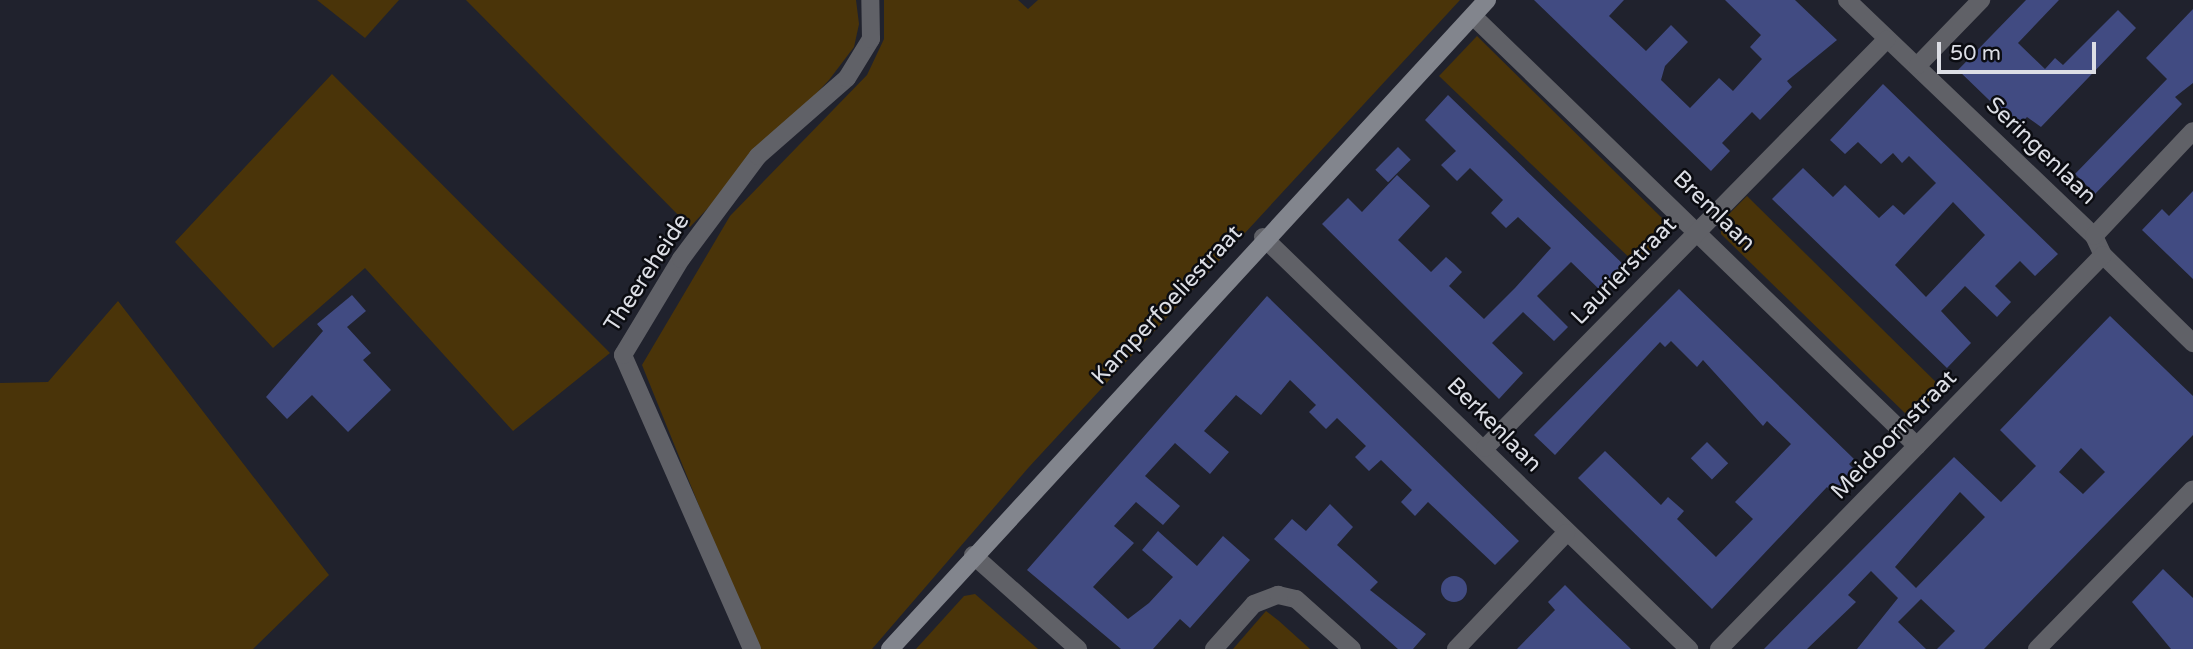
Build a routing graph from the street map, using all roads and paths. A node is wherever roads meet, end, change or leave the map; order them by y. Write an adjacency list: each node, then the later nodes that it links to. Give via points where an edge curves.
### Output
1 (870, 0): 19 (street, Theereheide, via 871,39 847,78 758,156 681,259 623,355)
2 (1487, 0): 5 (street, Kamperfoeliestraat)
3 (1847, 0): 6 (street, Seringenlaan)
4 (1981, 0): 7 (street)
5 (1473, 16): 9 (street, Bremlaan); 11 (street, Kamperfoeliestraat)
6 (1887, 40): 7 (street, Seringenlaan); 9 (street, Laurierstraat)
7 (1918, 65): 10 (street, Seringenlaan)
8 (2193, 131): 10 (street)
9 (1699, 230): 14 (street, Bremlaan); 15 (street, Laurierstraat)
10 (2094, 236): 12 (street, Seringenlaan)
11 (1263, 237): 15 (street, Berkenlaan); 18 (street, Kamperfoeliestraat)
12 (2103, 255): 13 (street, Seringenlaan); 14 (street, Meidoornstraat)
13 (2193, 343)
14 (1917, 446): 26 (street, Meidoornstraat)
15 (1485, 448): 17 (street, Berkenlaan)
16 (2193, 489): 27 (street)
17 (1566, 533): 24 (street); 25 (street, Berkenlaan)
18 (973, 555): 20 (street, Kamperfoeliestraat); 21 (street)
19 (752, 649)
20 (890, 649)
21 (1078, 649)
22 (1214, 649): 23 (street, via 1254,604 1278,596 1296,599)
23 (1352, 649)
24 (1456, 649)
25 (1689, 649)
26 (1719, 649)
27 (2037, 649)

